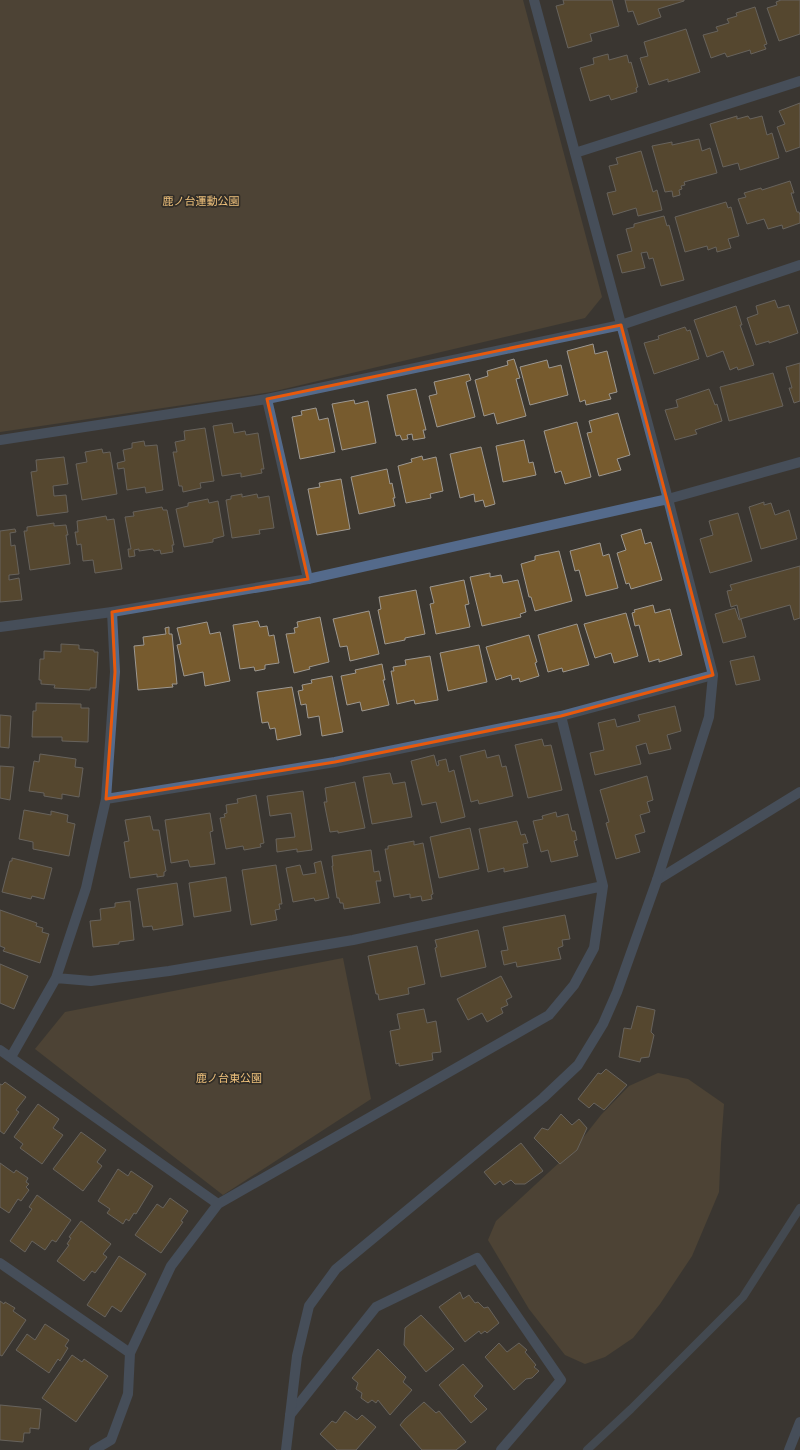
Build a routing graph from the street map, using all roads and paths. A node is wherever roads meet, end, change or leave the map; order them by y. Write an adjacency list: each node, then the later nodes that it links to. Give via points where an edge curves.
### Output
1 (534, 0): 3 (street)
2 (800, 81): 3 (street)
3 (575, 153): 5 (street)
4 (800, 265): 5 (street)
5 (621, 324): 6 (street); 9 (street)
6 (267, 399): 7 (street); 10 (street)
7 (0, 440)
8 (800, 462): 9 (street)
9 (668, 499): 10 (street); 13 (street)
10 (308, 579): 11 (street)
11 (112, 612): 12 (street); 16 (street, via 115,672)
12 (0, 627)
13 (713, 675): 14 (street); 17 (street, via 709,717)
14 (561, 716): 16 (street, via 335,762); 18 (street)
15 (800, 792): 17 (street)
16 (106, 799): 19 (street, via 86,888)
17 (657, 880): 25 (street, via 617,992 603,1024 578,1065 543,1098 336,1269 309,1306 297,1356)
18 (604, 886): 19 (street, via 353,940 169,971 91,981); 22 (street, via 594,948 574,986 549,1015)
19 (56, 978): 21 (street)
20 (0, 1050): 21 (street)
21 (11, 1057): 22 (street)
22 (218, 1204): 24 (street, via 171,1266)
23 (0, 1263): 24 (street)
24 (130, 1353): 27 (street, via 128,1394 111,1440)
25 (290, 1415): 28 (street); 29 (street, via 376,1307 477,1258 561,1380)
26 (800, 1422): 30 (street)
27 (94, 1450)
28 (286, 1450)
29 (501, 1450)
30 (789, 1450)

